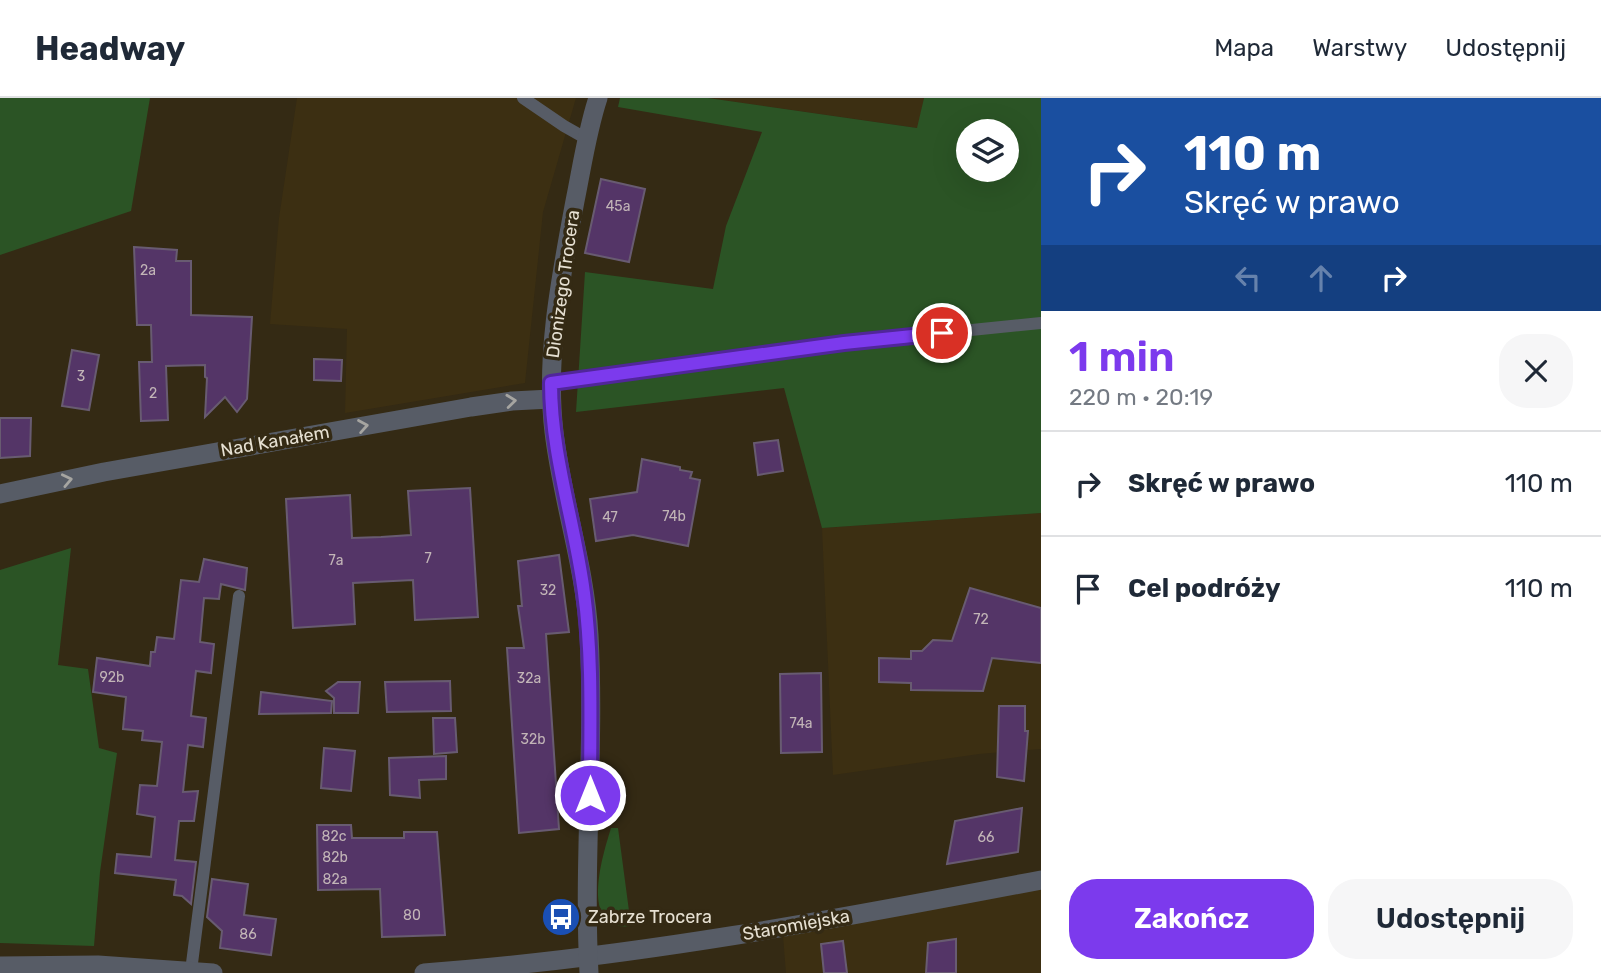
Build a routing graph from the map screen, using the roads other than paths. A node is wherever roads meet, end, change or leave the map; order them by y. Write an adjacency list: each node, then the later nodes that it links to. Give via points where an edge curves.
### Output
1 (523, 98): 3 (lane)
2 (598, 98): 3 (street, Dionizego Trocera)
3 (587, 139): 5 (street, Dionizego Trocera, via 560,292)
4 (1041, 323): 5 (lane, via 844,343)
5 (551, 391): 6 (street, Nad Kanałem, one-way to 5); 9 (street, Dionizego Trocera, via 556,452 580,560 589,634)
6 (0, 494)
7 (239, 596): 11 (lane)
8 (1041, 880): 9 (street, Staromiejska)
9 (589, 964): 13 (street, Staromiejska)
10 (0, 965): 11 (street)
11 (191, 971): 12 (street)
12 (213, 973)
13 (424, 973)

